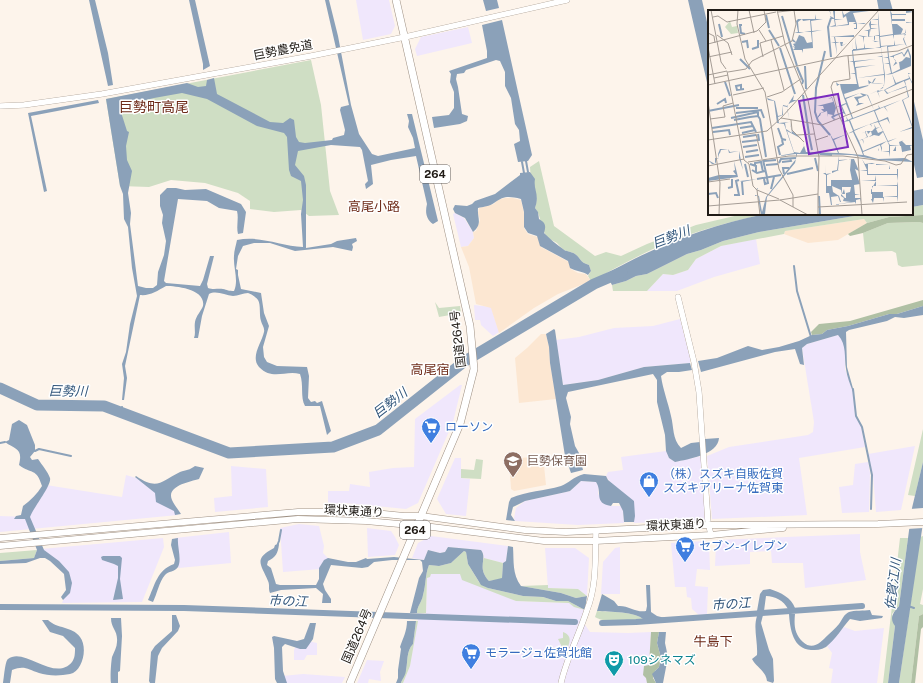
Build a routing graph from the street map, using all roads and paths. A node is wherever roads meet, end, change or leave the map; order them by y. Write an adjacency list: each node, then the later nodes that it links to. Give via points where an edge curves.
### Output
1 (396, 0): 3 (highway, 国道264号 / 264)
2 (567, 0): 3 (street, 巨勢農免道)
3 (405, 37): 4 (street, 巨勢農免道, via 108,93); 6 (highway, 国道264号 / 264, via 470,326 474,366 460,424)
4 (0, 106)
5 (678, 297): 9 (street, via 696,370)
6 (421, 516): 10 (highway, 国道264号 / 264); 11 (main road, 環状東通り, via 500,528); 13 (main road, 環状東通り, via 364,512 298,512)
7 (923, 522): 8 (main road, 環状東通り)
8 (826, 524): 9 (main road, 環状東通り); 12 (main road, 環状東通り)
9 (709, 525): 11 (main road, 環状東通り); 12 (street)
10 (417, 526): 14 (main road, 環状東通り, via 544,541); 15 (main road, 環状東通り, via 298,519); 16 (highway, 国道264号 / 264)
11 (596, 531): 14 (street)
12 (711, 535): 14 (main road, 環状東通り)
13 (0, 538)
14 (595, 541): 17 (street, via 594,579 588,610 565,666)
15 (0, 546)
16 (350, 683)
17 (561, 683)

